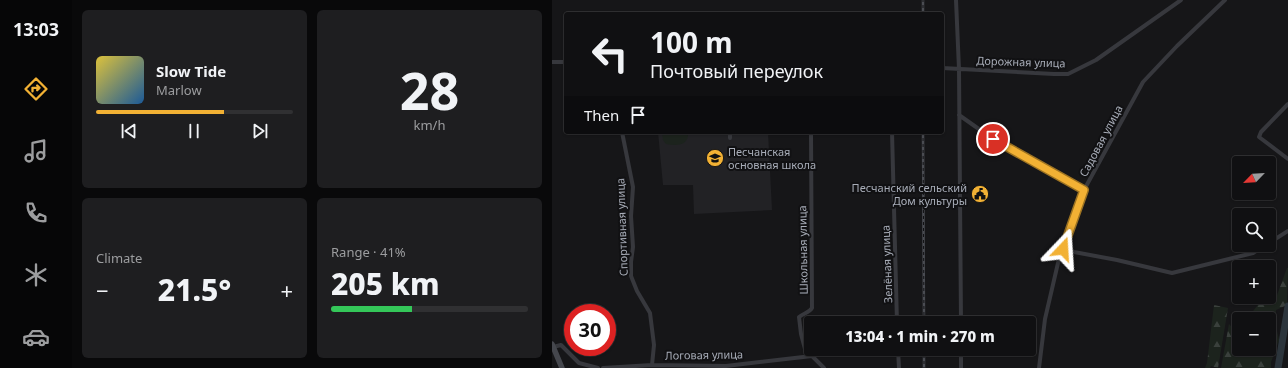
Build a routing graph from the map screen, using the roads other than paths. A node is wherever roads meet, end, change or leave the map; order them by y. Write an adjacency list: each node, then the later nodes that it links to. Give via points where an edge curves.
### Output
1 (956, 0): 7 (street)
2 (1182, 0): 7 (street, Дорожная улица, via 1096,60 1068,74)
3 (1225, 0): 16 (street, Садовая улица, via 1143,82)
4 (552, 62): 5 (street)
5 (564, 62)
6 (944, 68): 7 (street, Дорожная улица)
7 (959, 69): 9 (street)
8 (1288, 104): 15 (street, via 1259,137)
9 (959, 115): 16 (street, via 993,139); 22 (street)
10 (622, 134): 28 (street, Спортивная улица, via 632,187 631,276 650,314 654,345)
11 (730, 134): 14 (street)
12 (811, 134): 23 (street, Школьная улица, via 812,308 810,312 799,317)
13 (892, 134): 21 (street, Зелёная улица)
14 (730, 138)
15 (1288, 160)
16 (1084, 190): 19 (street, Садовая улица)
17 (1288, 231): 18 (street)
18 (1276, 239)
19 (1063, 249): 20 (street, via 1172,274); 35 (street, Садовая улица, via 1045,319)
20 (1254, 252)
21 (897, 316)
22 (961, 316)
23 (804, 345)
24 (553, 346): 29 (street); 30 (street, via 561,345 578,363)
25 (812, 356): 28 (street, Логовая улица, via 726,366); 32 (street)
26 (898, 356): 33 (street)
27 (961, 356): 34 (street)
28 (652, 365): 31 (street, Логовая улица)
29 (562, 368)
30 (598, 368)
31 (603, 368)
32 (824, 368)
33 (899, 368)
34 (961, 368)
35 (1039, 368)

